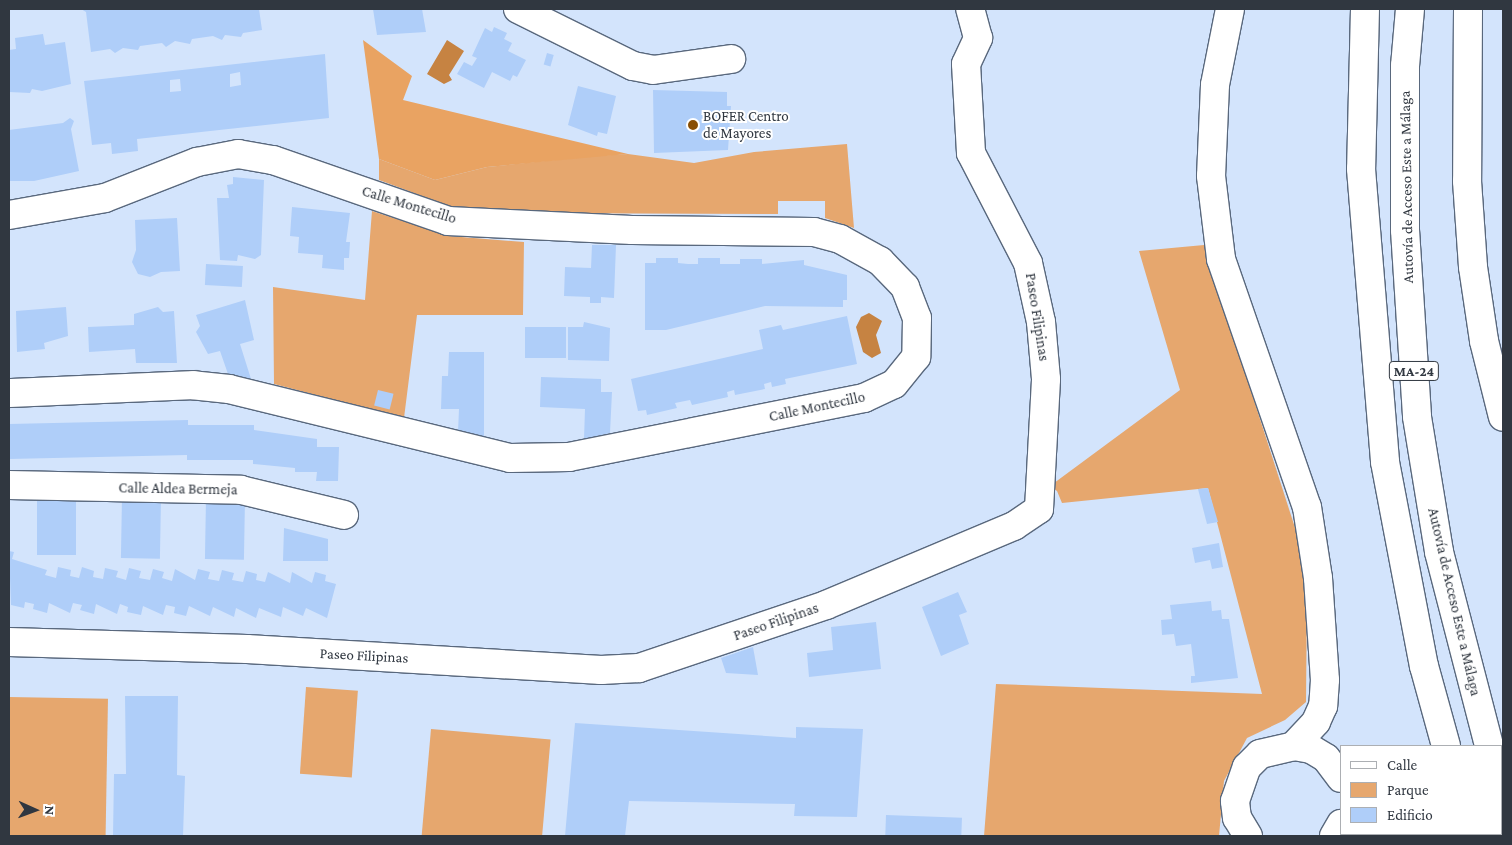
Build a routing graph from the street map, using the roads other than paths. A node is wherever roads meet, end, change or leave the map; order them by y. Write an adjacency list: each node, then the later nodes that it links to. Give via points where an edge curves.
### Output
1 (518, 9): 7 (main road, via 633,66 653,70)
2 (970, 9): 13 (main road, Paseo Filipinas, via 978,38 966,64 971,152 1028,263 1041,322 1046,379 1039,509 1014,526 826,605 639,668 601,670 247,648)
3 (1230, 9): 16 (main road, via 1215,85 1212,140 1211,176 1221,259 1307,507 1318,578 1325,680 1323,706 1316,722)
4 (1365, 9): 14 (main road, MA-24, via 1361,169 1385,462 1424,666)
5 (1410, 9): 15 (main road, Autovía de Acceso Este a Málaga / MA-24, via 1405,66 1405,230 1417,417 1439,552)
6 (1468, 9): 10 (main road, via 1467,181 1473,267 1484,342)
7 (731, 59)
8 (9, 215): 9 (main road, Calle Montecillo, via 105,198 197,162 238,154 273,160 448,221 632,230 814,232 840,239 880,261 905,288 917,318 916,357 894,384 864,398 569,457 493,454 229,389 193,385)
9 (9, 393)
10 (1503, 417)
11 (9, 486): 12 (main road, Calle Aldea Bermeja, via 241,490)
12 (344, 515)
13 (9, 642)
14 (1446, 745)
15 (1489, 745)
16 (1294, 746): 17 (main road, via 1326,758); 18 (main road, via 1260,754 1238,783 1238,818)
17 (1340, 777)
18 (1248, 836)

